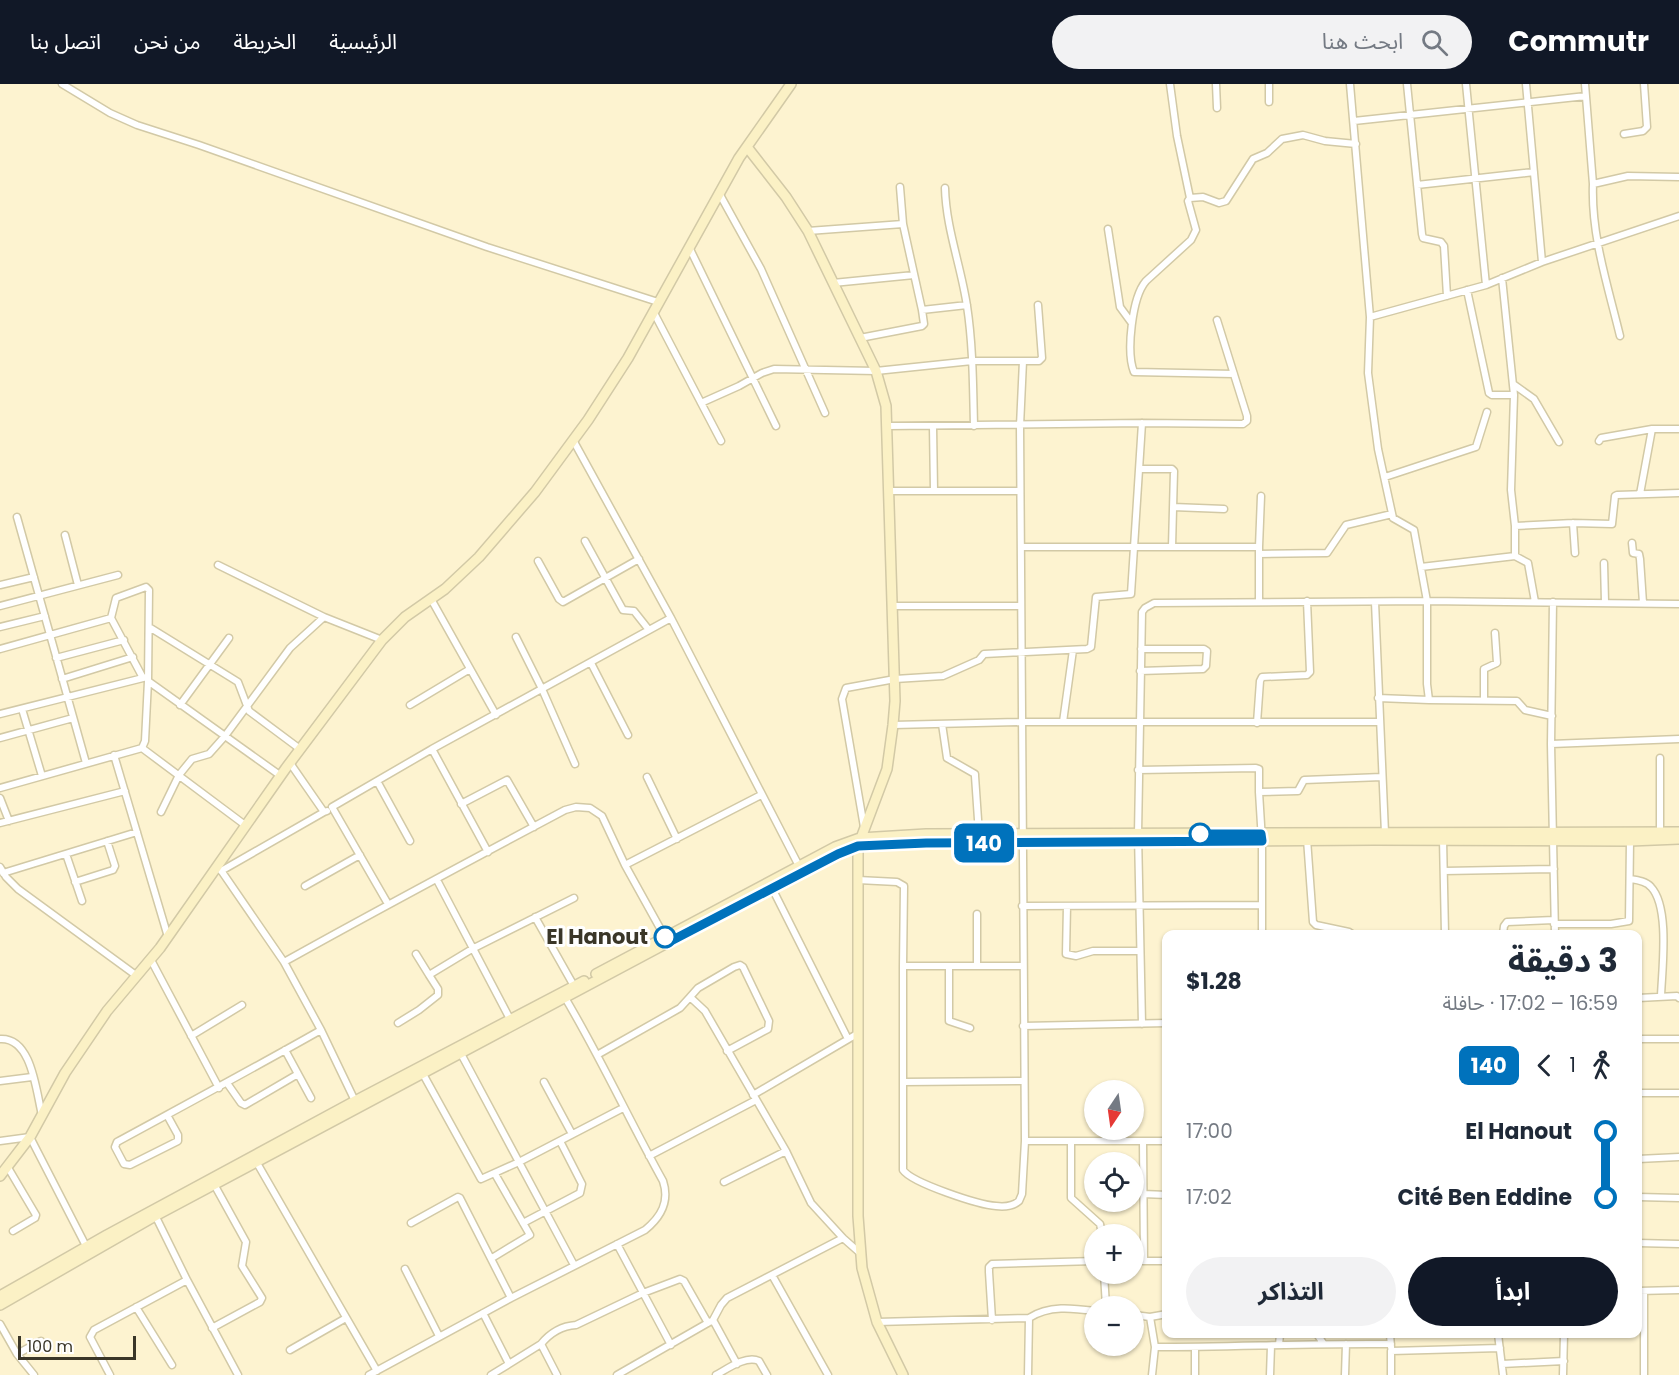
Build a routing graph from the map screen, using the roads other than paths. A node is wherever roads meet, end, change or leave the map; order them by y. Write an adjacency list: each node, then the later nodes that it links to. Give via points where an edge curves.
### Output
1 (63, 84): 46 (street, via 126,122)
2 (791, 84): 21 (main road)
3 (1170, 84): 30 (street)
4 (1216, 84): 15 (street)
5 (1269, 84): 13 (street)
6 (1350, 84): 18 (street)
7 (1407, 84): 17 (street)
8 (1466, 84): 16 (street)
9 (1526, 84): 14 (street)
10 (1585, 84): 12 (street)
11 (1644, 84): 19 (street, via 1647,126 1643,131)
12 (1586, 96): 14 (street); 26 (street)
13 (1269, 102)
14 (1527, 103): 16 (street); 22 (street)
15 (1216, 108)
16 (1468, 109): 17 (street); 24 (street)
17 (1410, 114): 18 (street); 25 (street)
18 (1354, 121): 20 (street)
19 (1624, 134)
20 (1356, 144): 30 (street, via 1303,135 1287,137 1253,159 1226,201); 48 (street)
21 (747, 147): 29 (main road); 34 (main road)
22 (1534, 172): 24 (street); 37 (street)
23 (1679, 177): 26 (street, via 1629,177)
24 (1475, 178): 25 (street); 41 (street)
25 (1417, 184): 43 (street, via 1422,236 1444,246)
26 (1593, 184): 35 (street)
27 (900, 187): 32 (street)
28 (945, 188): 44 (street)
29 (719, 192): 36 (main road); 55 (street, via 760,269)
30 (1190, 198): 50 (street, via 1194,235 1143,284)
31 (1679, 216): 35 (street)
32 (903, 224): 34 (street); 38 (street)
33 (1108, 229): 50 (street, via 1120,307)
34 (808, 231): 40 (main road)
35 (1598, 244): 37 (street); 51 (street)
36 (689, 247): 46 (main road); 58 (street)
37 (1542, 262): 39 (street)
38 (914, 275): 40 (street); 47 (street)
39 (1502, 278): 41 (street); 59 (street)
40 (833, 284): 52 (main road)
41 (1486, 285): 42 (street)
42 (1467, 290): 43 (street); 60 (street, via 1489,393)
43 (1448, 296): 48 (street)
44 (967, 305): 47 (street); 53 (street)
45 (1038, 305): 54 (street, via 1042,358)
46 (656, 307): 61 (street); 72 (main road, via 600,403)
47 (922, 310): 52 (street, via 922,326)
48 (1370, 317): 77 (street, via 1368,373)
49 (1217, 320): 57 (street)
50 (1131, 322): 57 (street, via 1134,372)
51 (1620, 336)
52 (860, 338): 56 (main road)
53 (972, 361): 54 (street); 56 (street); 68 (street)
54 (1023, 361): 69 (street)
55 (805, 370): 56 (street); 58 (street, via 774,369); 63 (street)
56 (876, 371): 66 (main road)
57 (1234, 374): 64 (street, via 1248,420 1245,423)
58 (752, 378): 61 (street); 65 (street)
59 (1513, 384): 60 (street); 75 (street, via 1534,399)
60 (1514, 394): 89 (street, via 1511,490)
61 (701, 403): 73 (street)
62 (1487, 412): 77 (street, via 1476,447)
63 (825, 413)
64 (1142, 423): 69 (street); 76 (street)
65 (776, 426)
66 (888, 426): 67 (street); 78 (main road)
67 (933, 426): 68 (street); 79 (street)
68 (974, 426): 69 (street)
69 (1020, 426): 80 (street)
70 (1652, 429): 71 (street); 74 (street); 82 (street)
71 (1679, 429)
72 (573, 440): 99 (street); 110 (main road, via 479,557)
73 (721, 441)
74 (1599, 441)
75 (1559, 442)
76 (1139, 469): 84 (street, via 1174,471); 94 (street)
77 (1385, 477): 86 (street)
78 (889, 491): 79 (street); 121 (main road)
79 (934, 491): 80 (street)
80 (1020, 491): 93 (street)
81 (1679, 493): 82 (street)
82 (1640, 494): 88 (street, via 1615,496 1612,524)
83 (1261, 496): 96 (street)
84 (1173, 507): 85 (street); 95 (street)
85 (1224, 508)
86 (1392, 514): 96 (street, via 1346,525 1327,553); 103 (street, via 1414,530)
87 (17, 517): 105 (street)
88 (1573, 523): 89 (street); 97 (street)
89 (1515, 526): 98 (street)
90 (65, 535): 108 (street)
91 (585, 541): 106 (street)
92 (1632, 543): 118 (street, via 1633,553 1639,554 1640,559)
93 (1021, 547): 94 (street); 122 (street)
94 (1134, 547): 95 (street); 138 (street, via 1131,595 1097,596 1091,648)
95 (1172, 547): 96 (street)
96 (1259, 551): 111 (street)
97 (1575, 553)
98 (1515, 556): 103 (street); 115 (street, via 1528,562)
99 (639, 559): 106 (street); 126 (street)
100 (538, 561): 106 (street, via 561,601)
101 (1604, 563): 117 (street)
102 (218, 565): 124 (street)
103 (1421, 567): 112 (street)
104 (118, 575): 108 (street)
105 (34, 577): 107 (street); 109 (street)
106 (606, 578): 129 (street, via 623,610 634,611)
107 (1, 582)
108 (78, 585): 109 (street)
109 (39, 596): 120 (street); 123 (street)
110 (431, 598): 135 (main road); 144 (street)
111 (1259, 601): 113 (street); 137 (street, via 1149,605 1142,612)
112 (1427, 601): 114 (street); 115 (street); 153 (street)
113 (1307, 602): 114 (street); 166 (street, via 1310,672 1262,677)
114 (1375, 602): 151 (street)
115 (1535, 602): 116 (street)
116 (1554, 602): 117 (street); 160 (street)
117 (1605, 602): 118 (street)
118 (1643, 603): 119 (street)
119 (1679, 604)
120 (0, 606)
121 (893, 606): 122 (street); 148 (main road)
122 (1022, 606): 139 (street)
123 (45, 616): 127 (street); 131 (street)
124 (324, 617): 135 (street); 156 (street, via 290,648)
125 (111, 618): 128 (street, via 116,598 146,587); 131 (street); 134 (street)
126 (671, 618): 129 (street); 193 (street)
127 (0, 627)
128 (149, 627): 143 (street); 146 (street)
129 (649, 630): 142 (street)
130 (1495, 633): 152 (street, via 1497,663 1484,669)
131 (50, 635): 136 (street); 141 (street)
132 (516, 637): 149 (street)
133 (229, 638): 143 (street)
134 (124, 640): 140 (street); 141 (street)
135 (382, 640): 176 (main road)
136 (0, 649)
137 (1141, 649): 145 (street); 145 (street, via 1207,651 1203,669)
138 (1073, 650): 139 (street); 163 (street)
139 (1022, 651): 148 (street, via 984,654 943,676); 162 (street)
140 (133, 657): 146 (street); 147 (street)
141 (56, 658): 147 (street)
142 (591, 663): 149 (street); 170 (street)
143 (210, 664): 154 (street); 156 (street, via 238,682)
144 (470, 669): 155 (street); 159 (street)
145 (1140, 671): 165 (street)
146 (146, 678): 150 (street); 154 (street); 175 (street)
147 (62, 679): 150 (street)
148 (895, 679): 168 (main road); 203 (street, via 846,688 842,694)
149 (542, 689): 159 (street); 182 (street)
150 (68, 698): 157 (street); 161 (street)
151 (1378, 698): 153 (street); 164 (street)
152 (1484, 699): 153 (street); 160 (street, via 1519,701 1525,710)
153 (1429, 700)
154 (180, 705): 171 (street)
155 (410, 705)
156 (247, 708): 171 (street); 176 (street)
157 (22, 709): 158 (street); 169 (street)
158 (0, 714)
159 (496, 715): 177 (street)
160 (1552, 716): 174 (street)
161 (73, 718): 169 (street); 180 (street)
162 (1023, 722): 163 (street); 167 (street); 213 (street)
163 (1063, 722): 165 (street)
164 (1379, 722): 166 (street); 188 (street)
165 (1139, 723): 166 (street); 183 (street)
166 (1257, 723)
167 (942, 724): 168 (street); 208 (street, via 947,758 975,774)
168 (893, 725): 203 (main road, via 886,769)
169 (28, 731): 172 (street); 184 (street)
170 (628, 735)
171 (225, 736): 185 (street, via 209,754 192,759); 186 (street)
172 (0, 738)
173 (1679, 739): 174 (street)
174 (1551, 744): 212 (street)
175 (142, 748): 178 (street); 185 (street)
176 (300, 749): 181 (main road)
177 (432, 749): 189 (street); 195 (street)
178 (114, 755): 180 (street); 191 (street)
179 (1660, 758): 205 (street)
180 (86, 763): 184 (street)
181 (290, 763): 186 (main road); 198 (street)
182 (575, 764)
183 (1138, 770): 192 (street, via 1256,768); 214 (street)
184 (42, 776): 190 (street)
185 (179, 776): 197 (street); 201 (street)
186 (281, 776): 201 (main road)
187 (647, 777): 215 (street)
188 (1382, 777): 192 (street, via 1304,780 1298,791); 207 (street)
189 (376, 781): 196 (street); 218 (street)
190 (0, 788)
191 (125, 791): 199 (street); 204 (street)
192 (1259, 792): 210 (street)
193 (761, 795): 215 (street); 225 (street)
194 (0, 798): 199 (street)
195 (460, 804): 202 (street, via 507,780); 221 (street)
196 (332, 807): 198 (street); 223 (street)
197 (160, 812)
198 (324, 812): 226 (street)
199 (9, 821): 200 (street)
200 (0, 823)
201 (245, 825): 226 (main road)
202 (534, 827): 221 (street); 224 (street, via 576,807 598,811)
203 (864, 828): 220 (main road)
204 (137, 832): 217 (street); 251 (street)
205 (1660, 832): 206 (main road); 212 (main road)
206 (1679, 832)
207 (1385, 833): 209 (main road); 211 (main road)
208 (979, 834): 213 (main road); 220 (main road, via 926,834)
209 (1443, 836): 211 (main road); 212 (main road); 229 (street)
210 (1262, 837): 211 (main road); 214 (main road); 239 (street)
211 (1307, 837): 247 (street, via 1313,922)
212 (1554, 837): 219 (main road); 227 (street)
213 (1023, 838): 214 (main road); 220 (main road); 240 (street)
214 (1138, 838): 242 (street)
215 (677, 839): 224 (street)
216 (1679, 839): 219 (main road)
217 (107, 841): 222 (street); 233 (street, via 113,870)
218 (410, 841)
219 (1630, 841): 230 (street)
220 (859, 842): 225 (main road, via 846,842); 232 (main road); 235 (main road)
221 (488, 852): 231 (street)
222 (66, 854): 228 (street); 233 (street)
223 (360, 855): 234 (street); 238 (street)
224 (625, 865): 252 (street)
225 (799, 866): 252 (main road)
226 (220, 868): 251 (main road); 257 (street)
227 (1554, 869): 229 (street); 245 (street)
228 (2, 870): 263 (street, via 11,883 35,902)
229 (1444, 871): 248 (street)
230 (1630, 879): 245 (street, via 1628,922); 266 (street, via 1651,886 1661,904)
231 (437, 880): 238 (street); 253 (street)
232 (858, 880): 258 (street, via 897,882 904,886); 279 (main road)
233 (75, 882): 237 (street)
234 (305, 886)
235 (772, 888): 252 (main road); 279 (street)
236 (574, 898): 244 (street)
237 (82, 901)
238 (388, 904): 257 (street)
239 (1262, 905): 242 (street); 246 (street)
240 (1022, 906): 241 (street); 261 (street)
241 (1067, 906): 242 (street); 254 (street, via 1066,954)
242 (1139, 906): 254 (street)
243 (977, 914): 260 (street)
244 (535, 917): 253 (street); 264 (street)
245 (1554, 922): 249 (street, via 1507,922); 250 (street)
246 (1262, 930)
247 (1340, 930)
248 (1445, 930)
249 (1504, 930)
250 (1555, 930)
251 (168, 937): 256 (main road)
252 (666, 939): 264 (main road); 265 (main road)
253 (472, 950): 262 (street); 271 (street)
254 (1140, 951): 274 (street)
255 (416, 954): 262 (street)
256 (151, 960): 263 (main road); 278 (street)
257 (284, 962): 277 (street)
258 (903, 966): 259 (street); 293 (street)
259 (949, 966): 260 (street); 276 (street, via 949,1021)
260 (976, 966): 261 (street)
261 (1022, 966): 275 (street)
262 (429, 975): 272 (street, via 438,995)
263 (137, 976): 303 (main road, via 83,1046)
264 (574, 986): 265 (main road)
265 (563, 996): 271 (main road); 284 (main road); 286 (street)
266 (1661, 996): 268 (street); 269 (street)
267 (690, 997): 285 (street, via 705,1011); 285 (street, via 734,967 743,967 769,1027); 286 (street, via 680,1008)
268 (1642, 998)
269 (1679, 998)
270 (242, 1005): 278 (street)
271 (510, 1020): 284 (main road)
272 (398, 1023)
273 (1162, 1023): 274 (street)
274 (1142, 1024): 275 (street)
275 (1023, 1026): 291 (street)
276 (970, 1028)
277 (321, 1030): 283 (street); 300 (street)
278 (191, 1036): 295 (street)
279 (853, 1036): 298 (street); 339 (main road)
280 (0, 1039): 289 (street, via 14,1041 24,1051)
281 (1642, 1039): 282 (street)
282 (1679, 1039)
283 (285, 1050): 287 (street); 294 (street)
284 (459, 1050): 288 (main road); 300 (main road); 317 (street)
285 (727, 1051): 298 (street)
286 (597, 1055): 301 (street)
287 (298, 1074): 294 (street, via 245,1105); 299 (street)
288 (423, 1074): 300 (main road); 320 (street, via 479,1178)
289 (32, 1077): 290 (street); 303 (street)
290 (0, 1081)
291 (1024, 1081): 293 (street); 308 (street)
292 (544, 1082): 304 (street)
293 (903, 1082): 308 (street, via 903,1170 911,1179 989,1205 1016,1204 1022,1194)
294 (227, 1083): 295 (street)
295 (219, 1088): 302 (street)
296 (1642, 1093): 297 (street)
297 (1679, 1093)
298 (754, 1097): 312 (street); 314 (street)
299 (311, 1098)
300 (357, 1105): 318 (main road); 329 (main road)
301 (623, 1108): 304 (street); 314 (street)
302 (167, 1115): 302 (street, via 117,1142 115,1147 124,1164 130,1165 178,1142)
303 (42, 1116): 305 (main road)
304 (572, 1134): 307 (street)
305 (30, 1137): 306 (street); 319 (main road); 338 (street)
306 (0, 1141)
307 (560, 1141): 317 (street); 328 (street, via 582,1189)
308 (1025, 1141): 309 (street)
309 (1071, 1141): 310 (street); 332 (street, via 1071,1199)
310 (1143, 1141): 311 (street); 313 (street)
311 (1162, 1141)
312 (786, 1151): 322 (street); 334 (street, via 811,1203)
313 (1143, 1152)
314 (649, 1156): 336 (street, via 666,1190 662,1211 645,1230)
315 (1679, 1157): 316 (street)
316 (1642, 1159)
317 (519, 1162): 320 (street); 328 (street)
318 (257, 1163): 323 (main road); 360 (street)
319 (7, 1166): 321 (main road); 333 (street, via 36,1215)
320 (495, 1174): 331 (street)
321 (0, 1176)
322 (724, 1182)
323 (215, 1186): 329 (main road); 367 (street, via 246,1242 242,1266 262,1298)
324 (1144, 1194): 325 (street)
325 (1162, 1195)
326 (1642, 1197): 327 (street)
327 (1679, 1198)
328 (545, 1210): 331 (street); 344 (street)
329 (154, 1213): 338 (main road); 347 (street)
330 (411, 1223): 340 (street, via 459,1197)
331 (523, 1223): 340 (street, via 529,1237)
332 (1100, 1224)
333 (13, 1231)
334 (843, 1238): 339 (street); 346 (street)
335 (1642, 1243): 337 (street)
336 (617, 1244): 344 (street); 350 (street)
337 (1679, 1244)
338 (88, 1251): 351 (main road); 353 (main road)
339 (860, 1253): 365 (main road)
340 (492, 1258): 352 (street)
341 (1084, 1261): 363 (street, via 992,1264)
342 (1144, 1261): 343 (street)
343 (1162, 1261)
344 (574, 1265): 352 (street)
345 (405, 1269): 368 (street)
346 (772, 1275): 364 (street, via 727,1298); 402 (street)
347 (187, 1280): 354 (street); 367 (street)
348 (1679, 1290): 349 (street)
349 (1642, 1291)
350 (643, 1293): 364 (street, via 682,1279); 376 (street, via 576,1325 567,1325); 378 (street)
351 (0, 1296)
352 (511, 1298): 356 (street)
353 (0, 1305)
354 (136, 1307): 391 (street); 394 (street, via 94,1330 90,1337)
355 (1084, 1310): 361 (street, via 1052,1309)
356 (483, 1313): 368 (street); 388 (street)
357 (1162, 1315): 359 (street)
358 (1144, 1316): 359 (street)
359 (1150, 1317): 381 (street)
360 (346, 1318): 385 (street); 392 (street)
361 (1029, 1318): 363 (street); 404 (street)
362 (1642, 1319): 412 (street)
363 (992, 1320): 365 (street)
364 (711, 1322): 378 (street); 389 (street)
365 (877, 1322): 403 (main road)
366 (0, 1324): 386 (street)
367 (213, 1328): 395 (street)
368 (440, 1336): 392 (street)
369 (1280, 1338): 379 (street)
370 (1320, 1338): 375 (street)
371 (1390, 1338): 383 (street)
372 (1499, 1338): 384 (street)
373 (1564, 1338): 387 (street)
374 (41, 1341): 386 (street)
375 (1323, 1343): 377 (street); 379 (street)
376 (541, 1344): 388 (street); 398 (street)
377 (1346, 1344): 383 (street); 408 (street)
378 (671, 1345): 399 (street)
379 (1279, 1345): 380 (street)
380 (1270, 1346): 382 (street); 407 (street)
381 (1155, 1347): 382 (street); 405 (street)
382 (1195, 1347): 406 (street)
383 (1391, 1347): 384 (street); 409 (street)
384 (1500, 1348): 390 (street)
385 (290, 1350)
386 (17, 1354): 393 (street)
387 (1564, 1361): 390 (street); 411 (street)
388 (509, 1364): 397 (street)
389 (737, 1364): 400 (street); 401 (street, via 756,1359)
390 (1502, 1364): 410 (street)
391 (172, 1365)
392 (376, 1371): 396 (street)
393 (34, 1375)
394 (110, 1375)
395 (238, 1375)
396 (369, 1375)
397 (491, 1375)
398 (557, 1375)
399 (617, 1375)
400 (716, 1375)
401 (767, 1375)
402 (828, 1375)
403 (903, 1375)
404 (1028, 1375)
405 (1152, 1375)
406 (1195, 1375)
407 (1270, 1375)
408 (1346, 1375)
409 (1391, 1375)
410 (1503, 1375)
411 (1563, 1375)
412 (1644, 1375)

